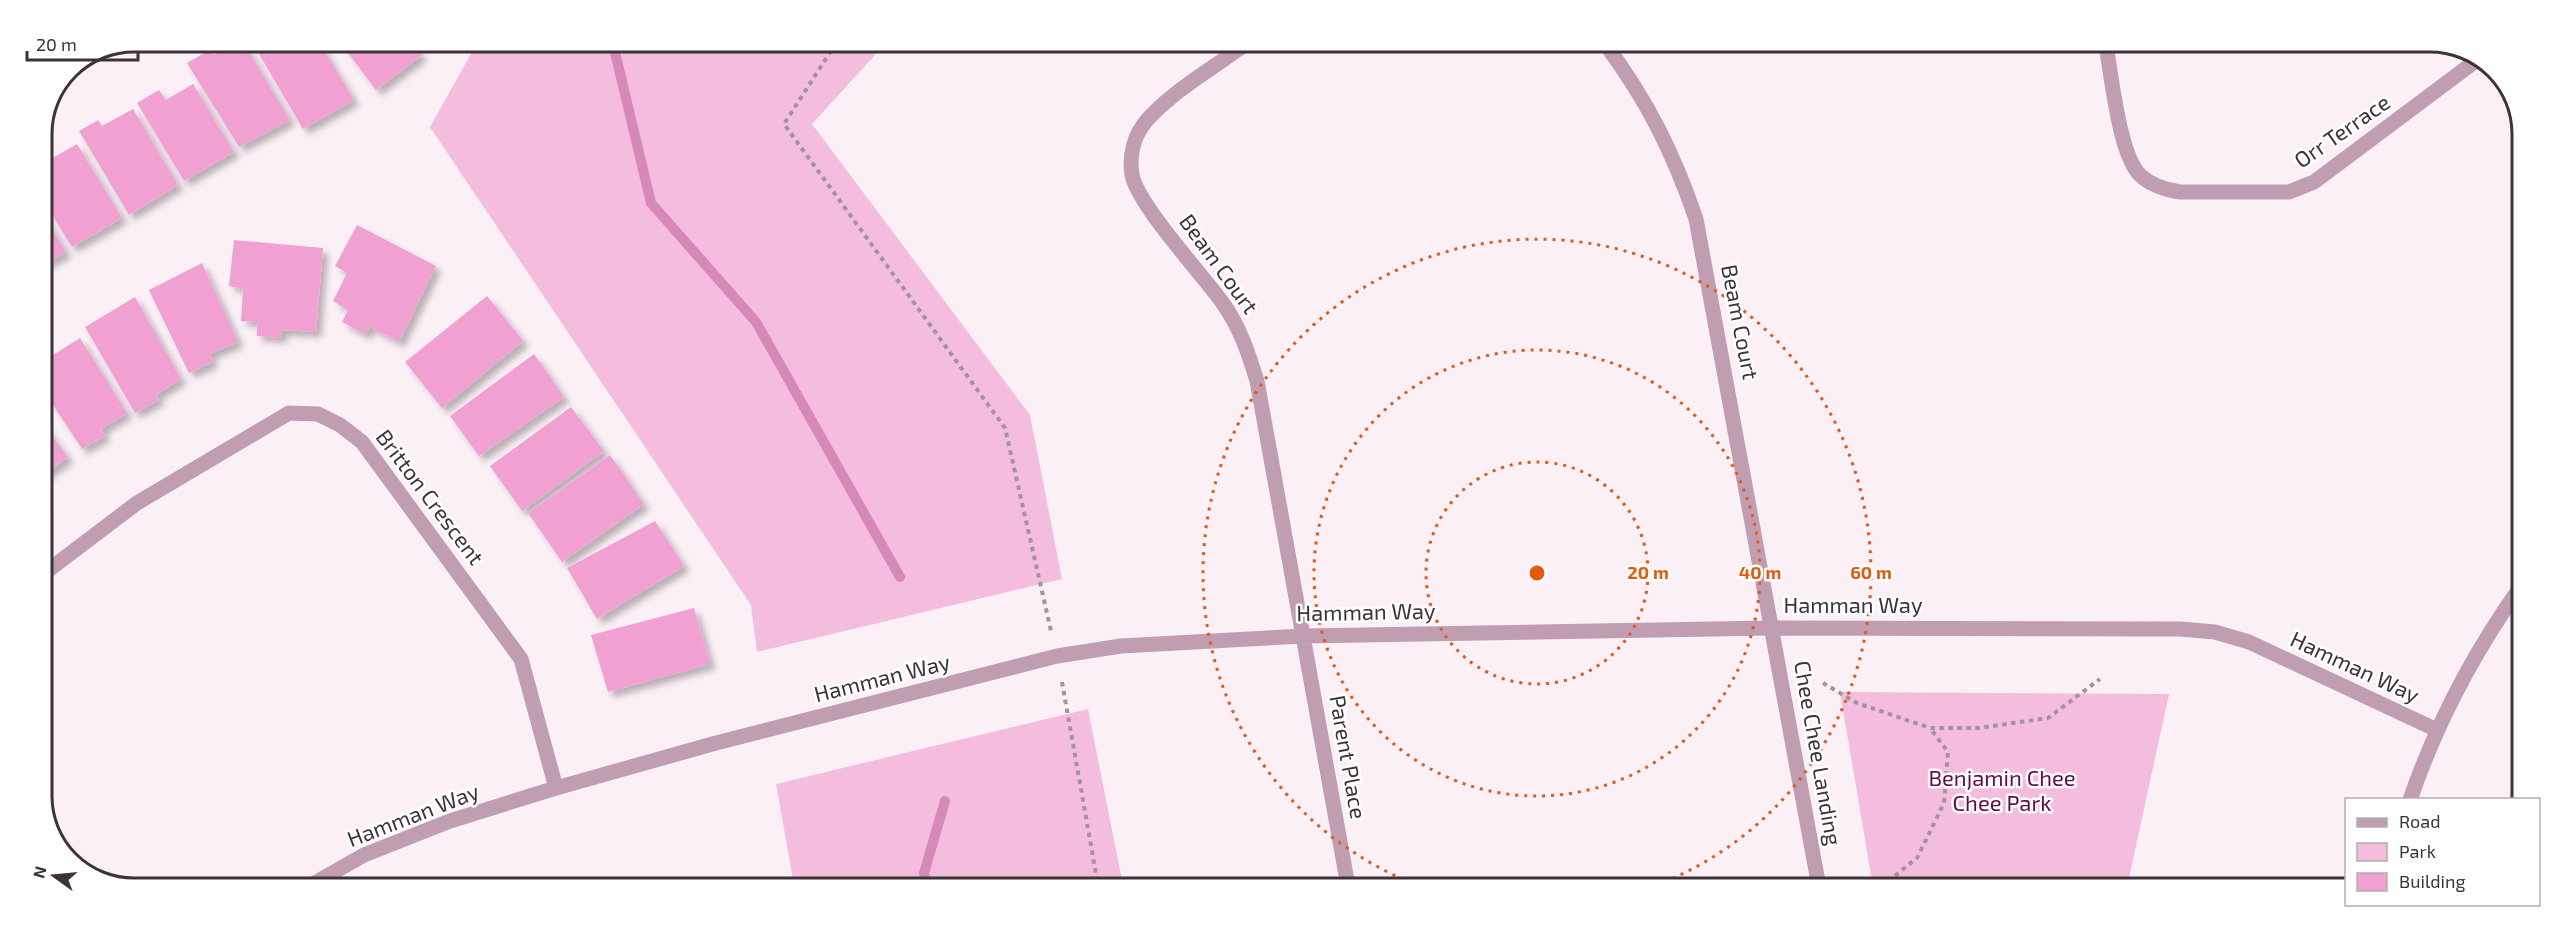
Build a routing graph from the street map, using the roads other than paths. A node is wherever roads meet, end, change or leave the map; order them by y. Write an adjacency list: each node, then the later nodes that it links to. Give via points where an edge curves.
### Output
1 (1235, 52): 8 (street, Beam Court, via 1146,120 1131,148 1132,176 1143,199 1223,303 1245,339 1257,381)
2 (1611, 52): 7 (street, Beam Court, via 1654,116 1696,219)
3 (2107, 52): 4 (street, Orr Terrace, via 2126,155 2141,176 2163,189 2180,192 2289,192 2314,182)
4 (2471, 65)
5 (53, 567): 10 (street, Britton Crescent, via 137,503 228,448 289,413 318,414 362,442 521,658)
6 (2512, 600): 9 (street, via 2486,637)
7 (1771, 628): 8 (street, Hamman Way); 9 (street, Hamman Way, via 2169,629 2215,633 2249,642); 14 (street, Chee Chee Landing)
8 (1303, 636): 10 (street, Hamman Way, via 1121,646 1057,656); 13 (street, Parent Place)
9 (2437, 730): 11 (street)
10 (556, 788): 12 (street, Hamman Way, via 450,820 364,855)
11 (2411, 798)
12 (324, 878)
13 (1347, 878)
14 (1817, 878)

